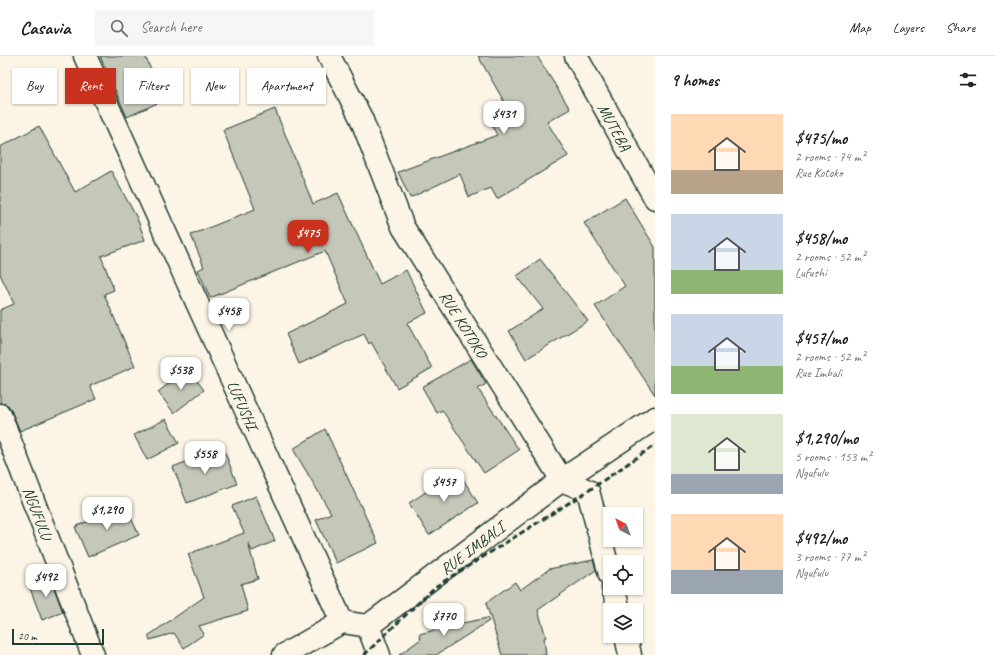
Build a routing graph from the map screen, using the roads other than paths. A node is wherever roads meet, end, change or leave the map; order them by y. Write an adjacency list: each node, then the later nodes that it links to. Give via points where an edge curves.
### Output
1 (85, 56): 9 (street, LUFUSHI)
2 (329, 56): 7 (street, RUE KOTOKO, via 361,118 403,227)
3 (576, 56): 4 (street, MUTEBA)
4 (655, 198)
5 (0, 415): 12 (street, NGUFULU)
6 (655, 418): 7 (street, RUE IMBALI)
7 (562, 480): 8 (street, via 588,491); 10 (street, RUE IMBALI)
8 (605, 555)
9 (342, 622): 10 (street); 13 (street)
10 (368, 626): 14 (street)
11 (627, 643): 15 (street)
12 (93, 655)
13 (284, 655)
14 (379, 655)
15 (630, 655)

